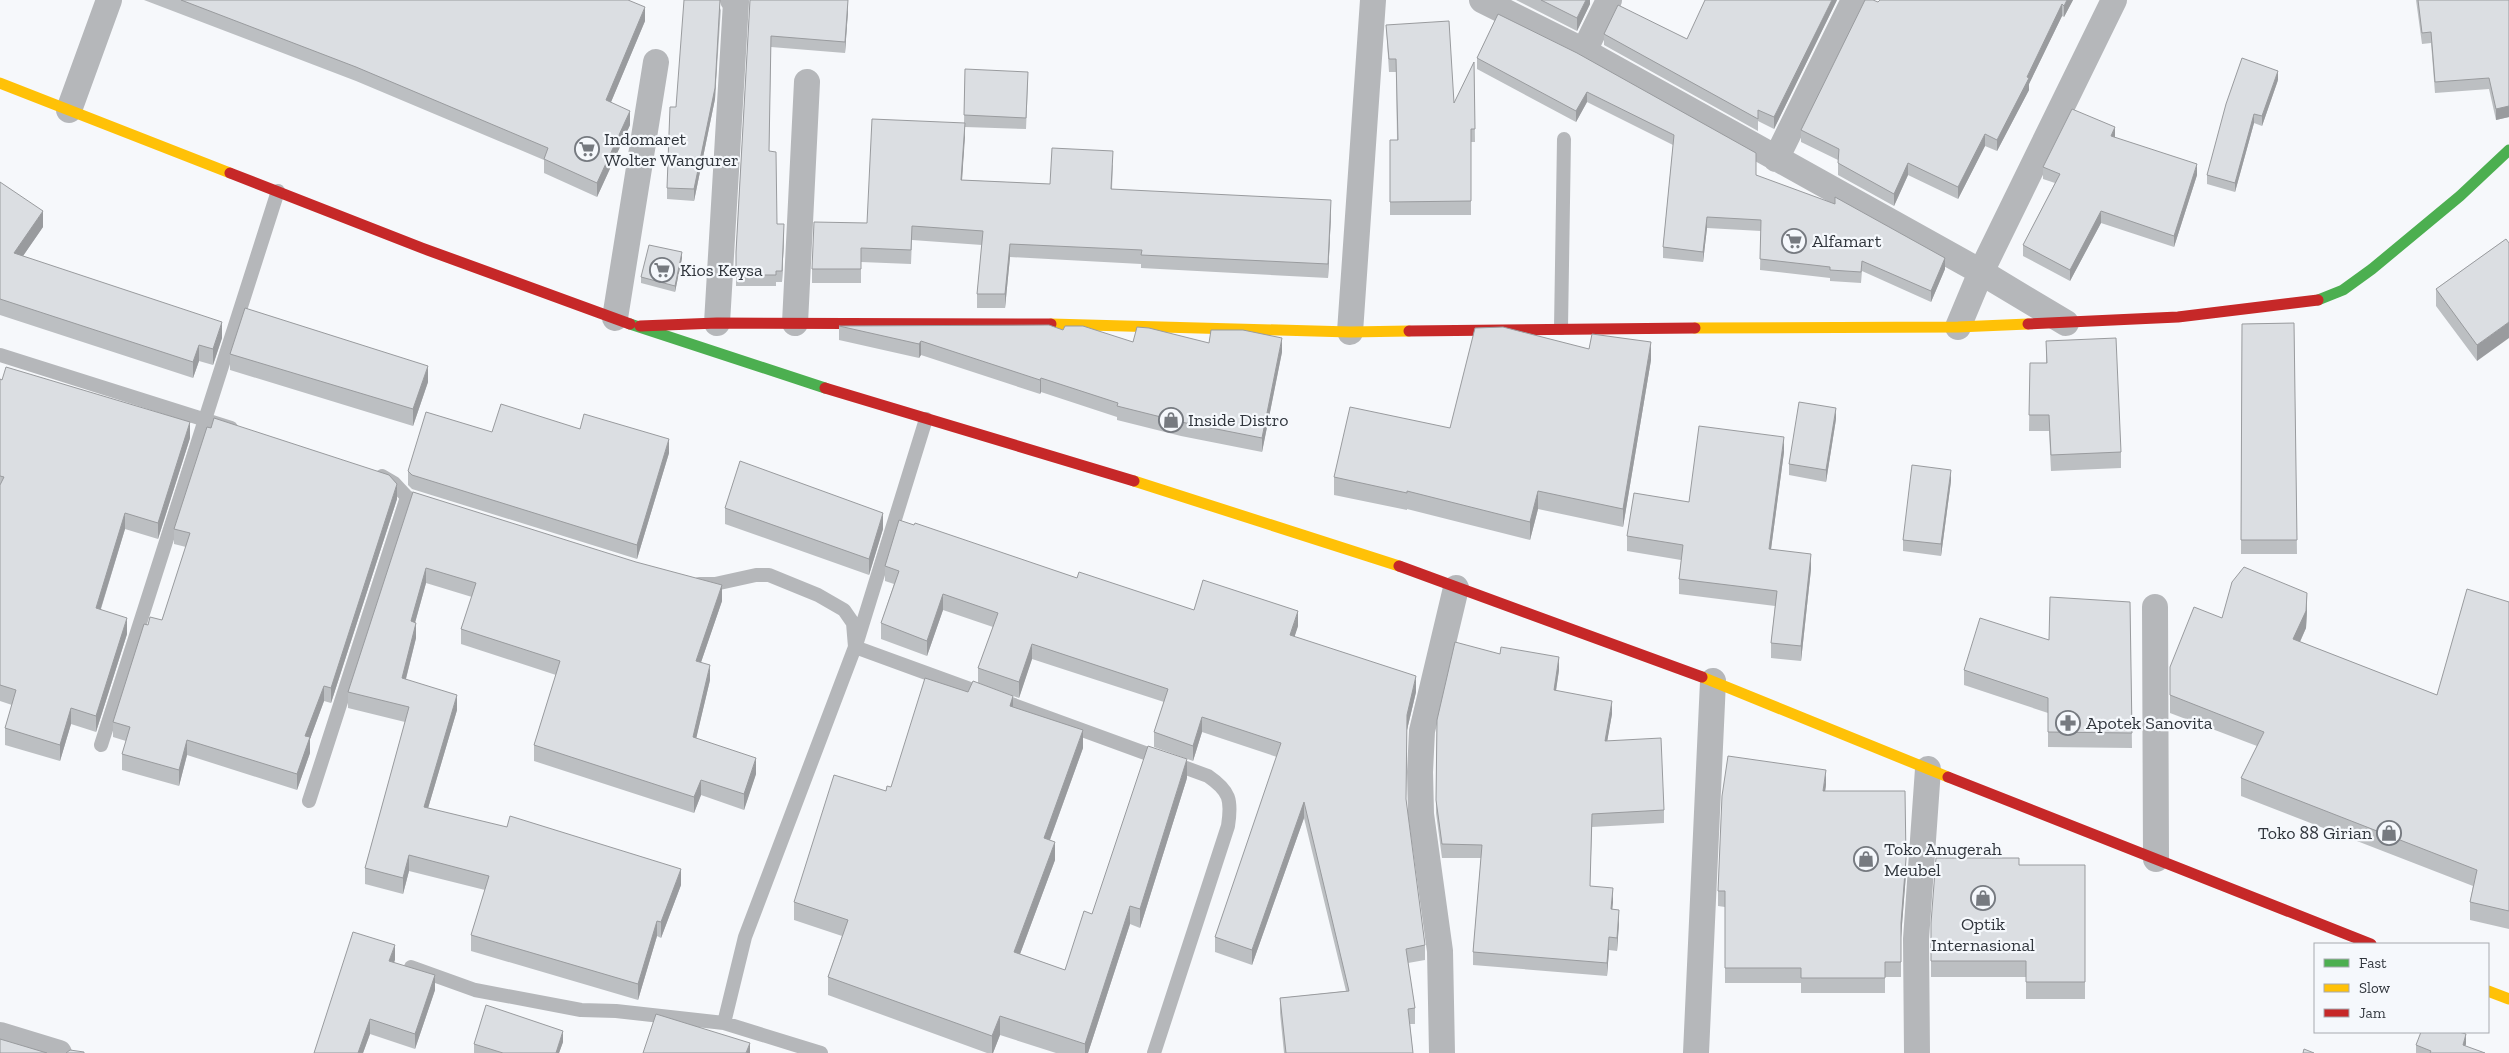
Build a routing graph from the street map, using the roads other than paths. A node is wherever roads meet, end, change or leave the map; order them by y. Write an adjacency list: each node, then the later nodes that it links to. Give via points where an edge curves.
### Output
1 (109, 0): 12 (street)
2 (1373, 0): 24 (street)
3 (1482, 0): 8 (street)
4 (1609, 0): 8 (street)
5 (1854, 0): 15 (street)
6 (2114, 0): 17 (street)
7 (735, 1): 19 (street)
8 (1584, 51): 15 (street)
9 (656, 62): 18 (street)
10 (807, 82): 21 (street)
11 (0, 83): 12 (main road)
12 (69, 110): 16 (main road)
13 (1564, 139): 23 (lane)
14 (2509, 150): 20 (main road, via 2460,196 2343,290 2314,301 2275,307 2178,317)
15 (1776, 159): 17 (street)
16 (278, 191): 18 (main road, via 422,248); 26 (lane)
17 (1981, 272): 20 (street); 22 (street)
18 (626, 322): 19 (main road); 27 (main road)
19 (717, 323): 21 (main road)
20 (2066, 323): 22 (main road)
21 (795, 324): 24 (main road, via 1070,324)
22 (1958, 327): 23 (main road)
23 (1561, 328): 24 (main road)
24 (1350, 332)
25 (0, 355): 26 (lane)
26 (204, 419): 28 (lane); 37 (lane)
27 (926, 419): 33 (main road, via 1360,553); 35 (lane)
28 (241, 431)
29 (370, 471): 30 (lane, via 394,483)
30 (407, 497): 31 (lane); 39 (lane)
31 (444, 510)
32 (685, 581): 35 (lane, via 715,584 769,575 818,595 844,610 853,623)
33 (1456, 588): 36 (main road); 50 (street, via 1422,731 1420,772 1421,814 1440,951)
34 (2155, 607): 40 (street)
35 (855, 648): 45 (lane, via 745,937); 49 (lane, via 1208,776 1222,785 1230,798 1228,826)
36 (1713, 681): 38 (main road); 51 (street)
37 (101, 745)
38 (1928, 769): 40 (main road); 52 (street, via 1916,939)
39 (309, 801)
40 (2156, 859): 41 (main road)
41 (2368, 943)
42 (411, 967): 45 (lane, via 475,990 562,1007)
43 (2489, 991): 44 (main road)
44 (2509, 999)
45 (724, 1023): 48 (lane)
46 (0, 1035): 47 (street)
47 (59, 1053)
48 (821, 1053)
49 (1154, 1053)
50 (1442, 1053)
51 (1696, 1053)
52 (1917, 1053)

